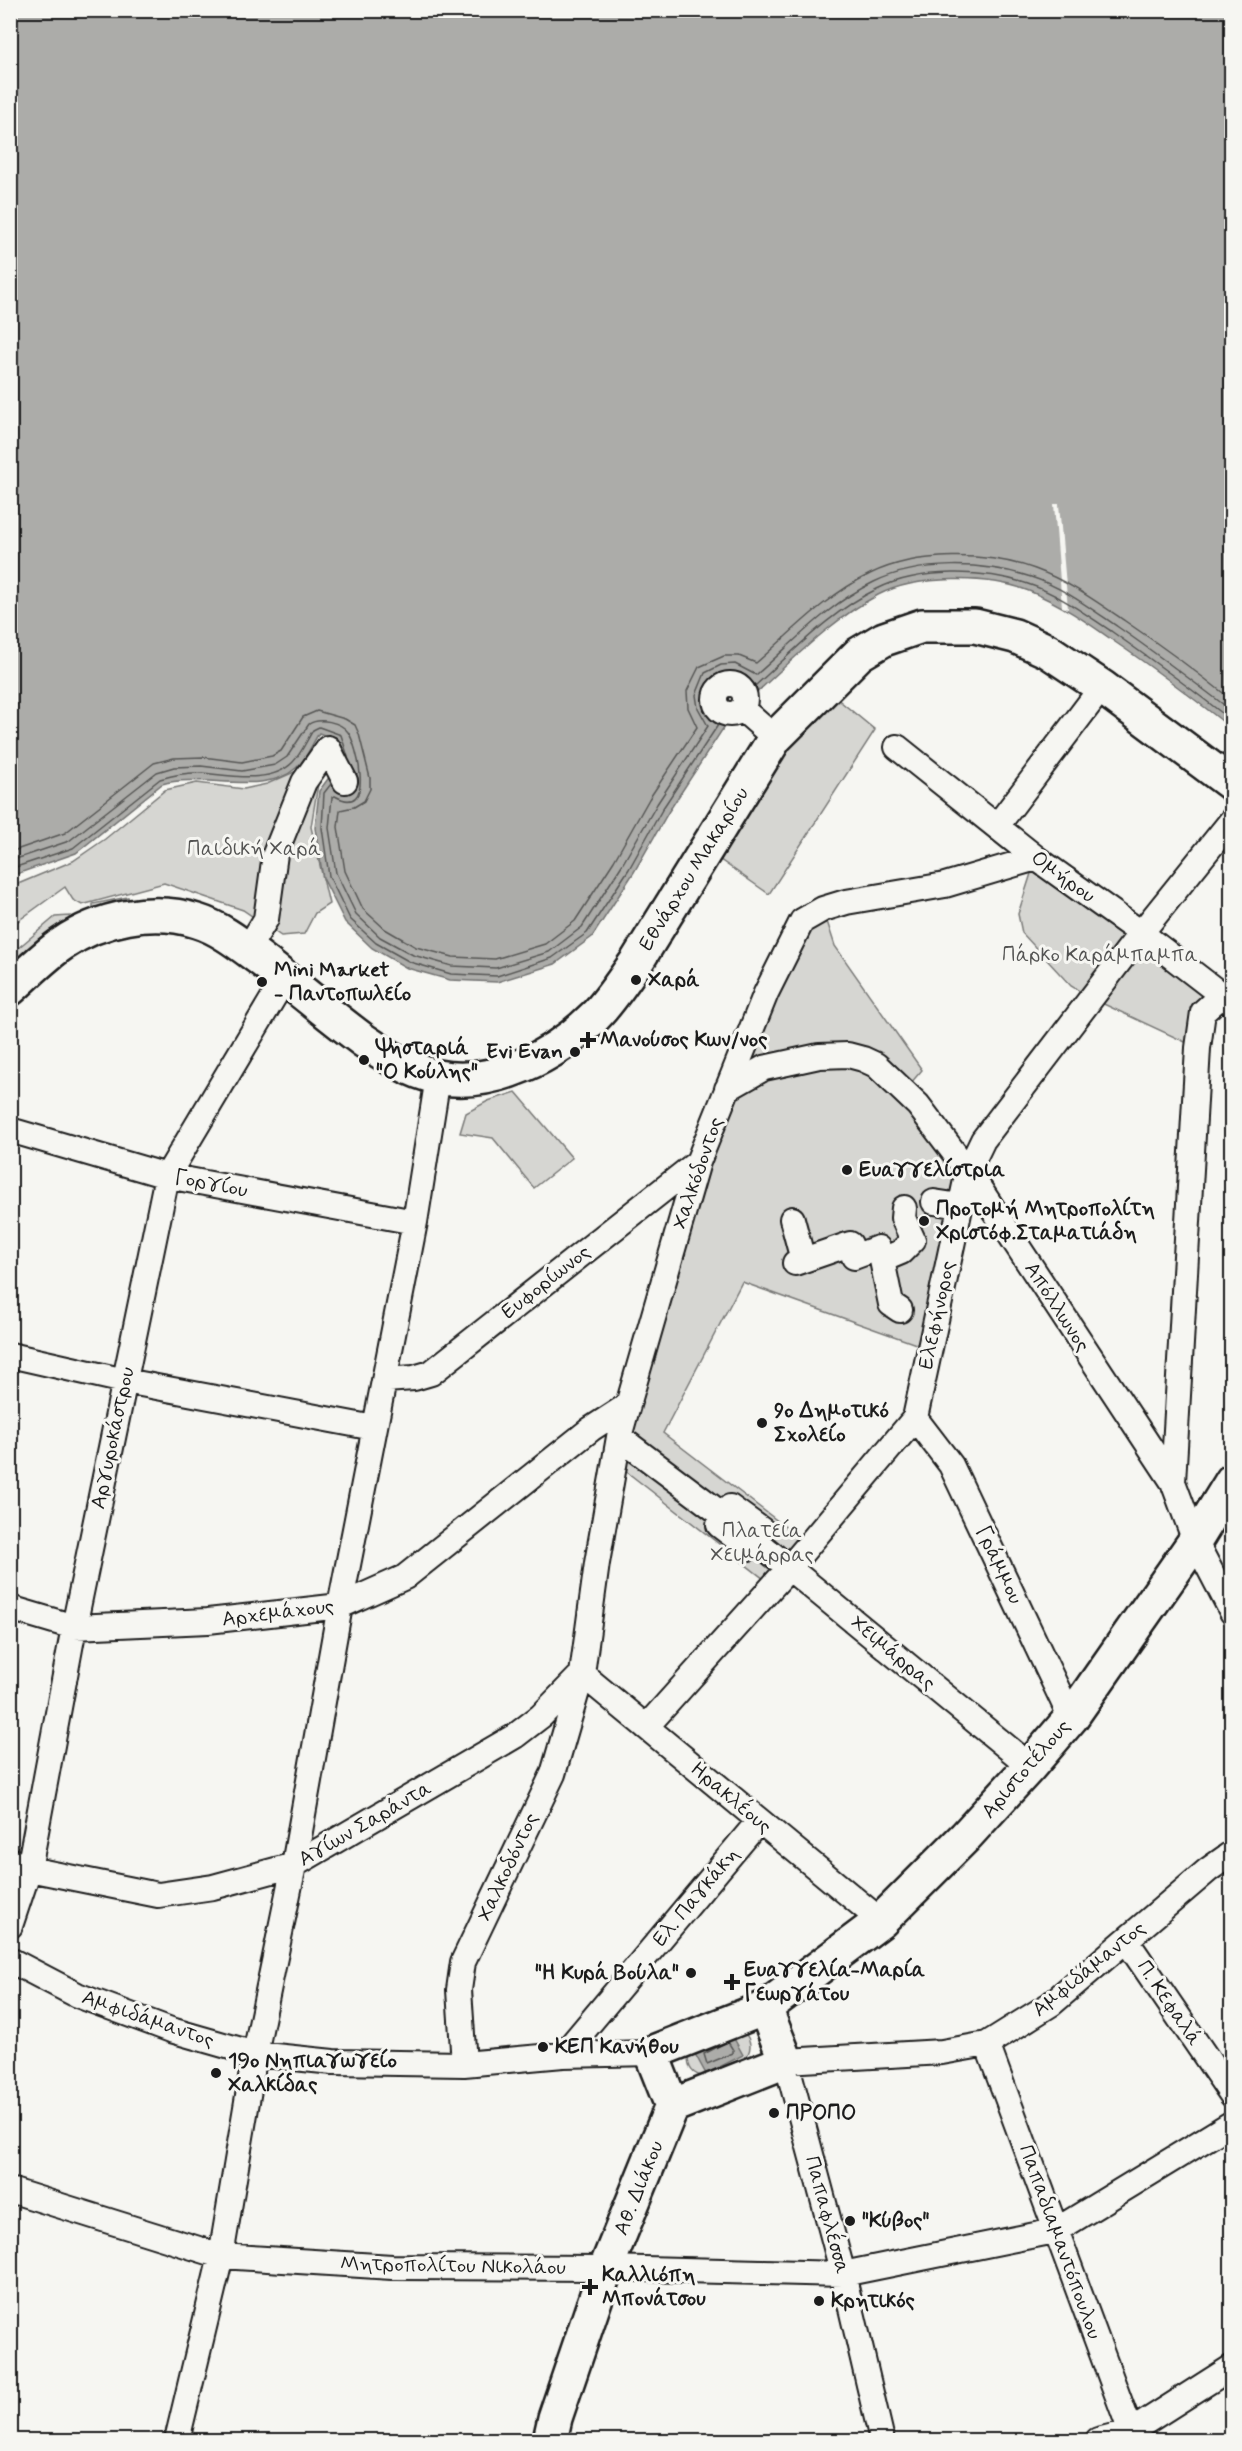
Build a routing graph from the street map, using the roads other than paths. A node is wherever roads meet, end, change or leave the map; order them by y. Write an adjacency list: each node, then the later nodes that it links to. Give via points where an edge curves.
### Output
1 (1102, 687): 3 (street, Εθνάρχου Μακαρίου, via 1048,651 1015,636 975,626 922,626 884,639 859,654); 6 (street, Εθνάρχου Μακαρίου); 8 (street)
2 (742, 709): 3 (street)
3 (775, 738): 15 (street, Εθνάρχου Μακαρίου, via 637,961 597,1015 563,1043 524,1065 484,1077)
4 (897, 747): 8 (street, Ομήρου)
5 (345, 781): 11 (street, via 328,748 304,782 275,854 266,919)
6 (1232, 784)
7 (1232, 820): 10 (street, Ελεφήνορος)
8 (998, 826): 9 (street, Ομήρου)
9 (1036, 858): 10 (street, Ομήρου); 16 (street, Χαλκόδοντος, via 945,885 846,902 802,921 766,993)
10 (1140, 933): 14 (street, Ομήρου); 19 (street, Ελεφήνορος, via 983,1140)
11 (247, 950): 12 (street, Εθνάρχου Μακαρίου); 13 (street, Εθνάρχου Μακαρίου, via 197,921 145,915 81,933)
12 (285, 978): 15 (street, Εθνάρχου Μακαρίου, via 383,1054); 20 (street, Αργυροκάστρου)
13 (10, 989)
14 (1227, 999): 36 (street, via 1203,1012 1198,1048)
15 (438, 1077): 25 (street)
16 (727, 1089): 18 (street, Χαλκόδοντος); 19 (street, Απόλλωνος, via 764,1068 794,1060 848,1055 863,1059 887,1074 918,1105)
17 (10, 1130): 20 (street, Γοργίου)
18 (698, 1162): 30 (street, Ευφορίωνος, via 431,1373); 31 (street, Χαλκόδοντος)
19 (968, 1171): 22 (street, Ελεφήνορος); 36 (street, Απόλλωνος)
20 (167, 1176): 25 (street, Γοργίου); 29 (street, Αργυροκάστρου)
21 (934, 1202): 22 (street)
22 (960, 1206): 27 (street, Ελεφήνορος)
23 (904, 1208): 26 (street, via 903,1218 913,1240 901,1252)
24 (792, 1219): 26 (street, via 799,1261 850,1244 854,1257 878,1248)
25 (415, 1222): 30 (street)
26 (882, 1260): 27 (street, via 891,1304)
27 (917, 1313): 32 (street, Ελεφήνορος)
28 (10, 1355): 29 (street)
29 (125, 1380): 33 (street); 42 (street, Αργυροκάστρου)
30 (385, 1380): 33 (street)
31 (628, 1405): 34 (street, Χαλκόδοντος); 39 (street, Αρχεμάχους, via 591,1429 405,1577)
32 (915, 1418): 38 (street, Ελεφήνορος); 44 (street, Γράμμου, via 951,1465)
33 (374, 1428): 39 (street)
34 (619, 1437): 38 (street, Χειμάρρας, via 724,1516 719,1525 749,1548 755,1540); 43 (street, Χαλκόδοντος)
35 (1232, 1481): 37 (street, Αριστοτέλους)
36 (1173, 1482): 37 (street, Απόλλωνος)
37 (1195, 1541): 41 (street, Απόλλωνος); 44 (street, Αριστοτέλους)
38 (790, 1567): 45 (street, Ελεφήνορος); 46 (street, Χειμάρρας)
39 (340, 1606): 42 (street, Αρχεμάχους, via 208,1621); 50 (street)
40 (10, 1608): 42 (street, Αρχεμάχους)
41 (1232, 1612)
42 (74, 1627): 49 (street, Αργυροκάστρου)
43 (582, 1674): 45 (street, Ηρακλέους); 50 (street, Αγίων Σαράντα, via 541,1716 514,1736); 61 (street, Χαλκοδόντος, via 553,1774 463,1962 459,1990)
44 (1071, 1718): 46 (street, Αριστοτέλους)
45 (646, 1727): 47 (street, Ηρακλέους)
46 (1030, 1766): 51 (street, Αριστοτέλους)
47 (759, 1821): 51 (street, Ηρακλέους); 59 (street, Ελ. Παγκάκη)
48 (1232, 1853): 53 (street, Αμφιδάμαντος)
49 (20, 1864): 50 (street, Αγίων Σαράντα, via 158,1894 213,1887); 52 (street, Αργυροκάστρου)
50 (294, 1865): 57 (street)
51 (881, 1921): 55 (street, Αριστοτέλους)
52 (10, 1926)
53 (1126, 1940): 56 (street, Αμφιδάμαντος, via 1051,2004); 62 (street, Π. Κεφαλά)
54 (10, 1960): 57 (street, Αμφιδάμαντος, via 77,1995 171,2030)
55 (765, 2008): 58 (street, Αριστοτέλους); 60 (street)
56 (987, 2044): 60 (street, Αμφιδάμαντος, via 942,2052); 66 (street, Παπαδιαμαντόπουλου)
57 (255, 2054): 61 (street, Αμφιδάμαντος, via 333,2062); 67 (street)
58 (651, 2054): 59 (street, Αμφιδάμαντος); 63 (street)
59 (563, 2055): 61 (street, Αμφιδάμαντος)
60 (786, 2061): 63 (street); 69 (street, Παπαφλέσσα)
61 (464, 2064)
62 (1232, 2095)
63 (672, 2106): 68 (street, Αθ. Διάκου)
64 (1232, 2123): 66 (street, Μητροπολίτου Νικολάου)
65 (10, 2190): 67 (street, Μητροπολίτου Νικολάου)
66 (1055, 2231): 69 (street, Μητροπολίτου Νικολάου); 71 (street, Παπαδιαμαντόπουλου)
67 (221, 2256): 68 (street, Μητροπολίτου Νικολάου, via 392,2267); 72 (street)
68 (606, 2268): 69 (street, Μητροπολίτου Νικολάου); 73 (street, Αθ. Διάκου)
69 (843, 2274): 74 (street, Παπαφλέσσα)
70 (1232, 2367): 71 (street)
71 (1132, 2436): 75 (street)
72 (177, 2440)
73 (550, 2440)
74 (882, 2440)
75 (1098, 2440)

